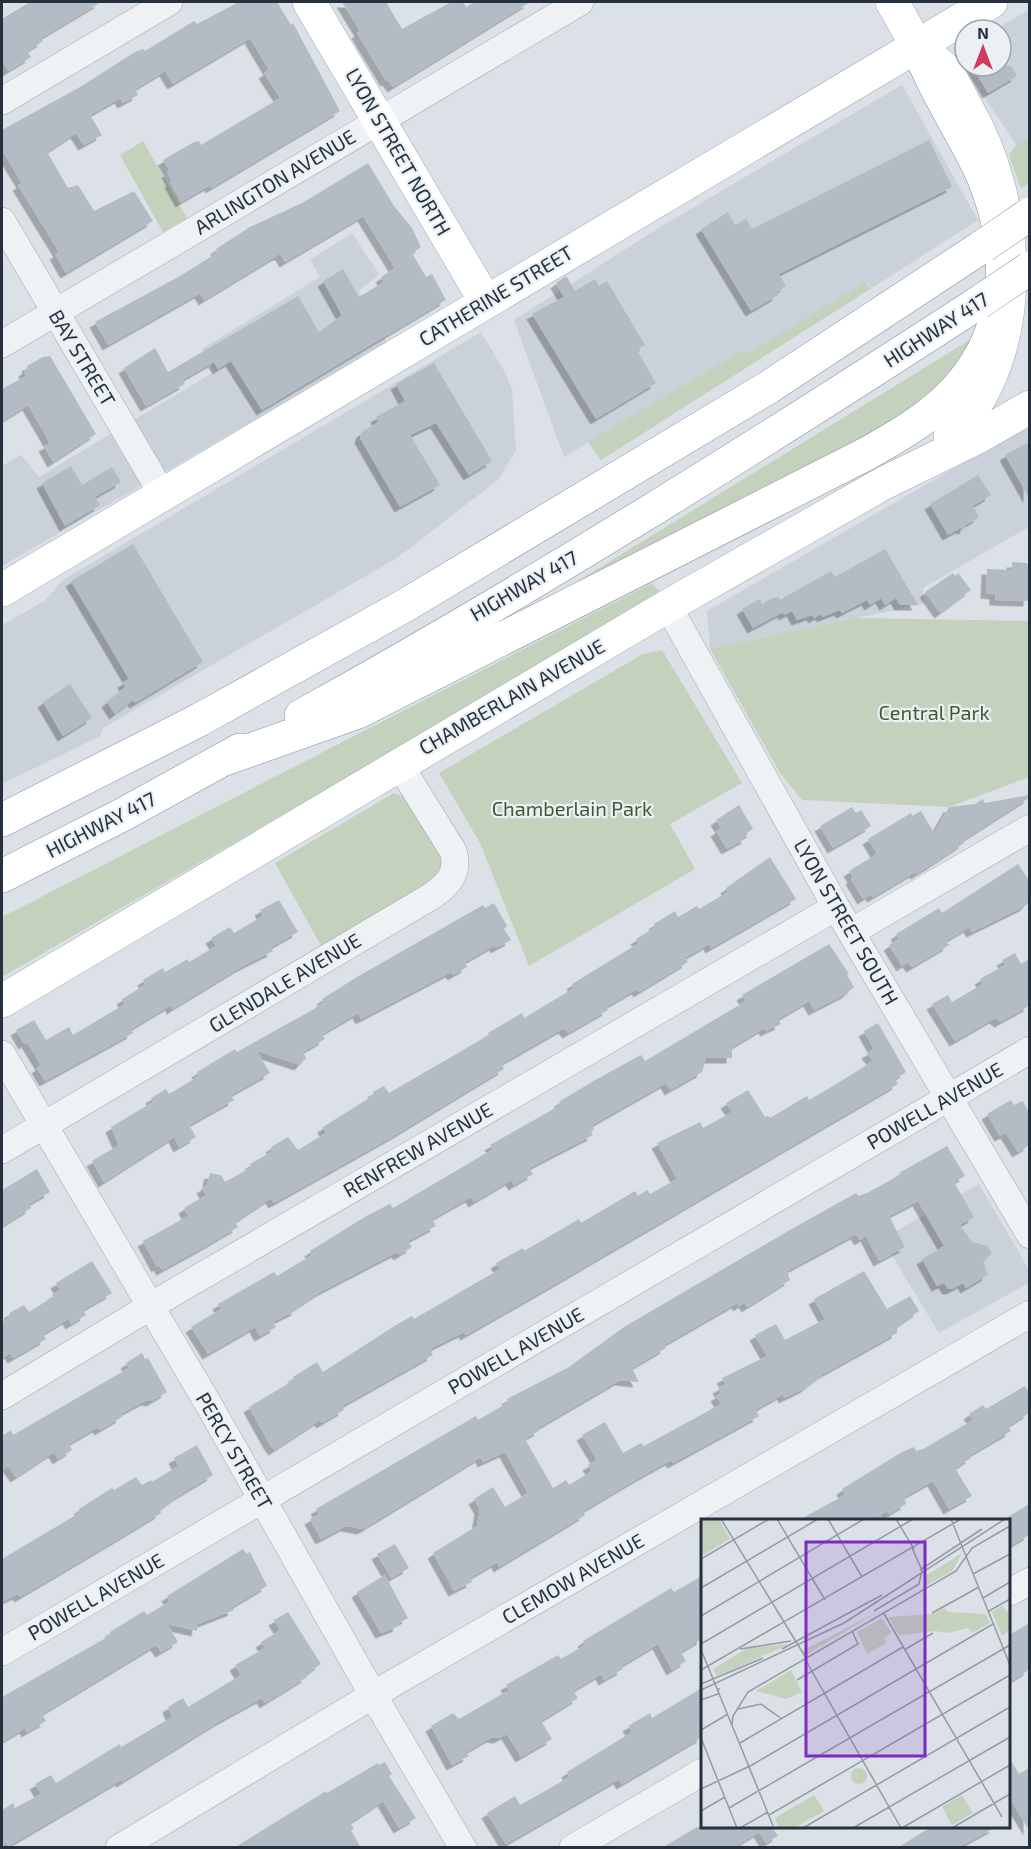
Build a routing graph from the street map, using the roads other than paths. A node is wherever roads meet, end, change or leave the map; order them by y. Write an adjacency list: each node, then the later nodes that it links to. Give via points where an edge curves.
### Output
1 (170, 2): 7 (street)
2 (309, 2): 8 (main road, LYON STREET NORTH)
3 (580, 2): 8 (street, ARLINGTON AVENUE)
4 (892, 2): 6 (main road)
5 (991, 2): 6 (main road, CATHERINE STREET)
6 (918, 46): 12 (main road, CATHERINE STREET); 16 (main road, via 944,68 997,167 1021,251 1021,297 1009,359 983,407 969,422); 20 (main road, via 929,78 981,172 1003,243 1002,292 996,320 977,363 948,399 868,453 358,712)
7 (2, 101)
8 (379, 120): 12 (main road, LYON STREET NORTH); 13 (street, ARLINGTON AVENUE)
9 (1029, 214): 22 (main road, bridge, via 769,387 404,606 199,720)
10 (2, 221): 13 (street, BAY STREET)
11 (1029, 268): 20 (main road, HIGHWAY 417, bridge, via 728,464)
12 (486, 302): 17 (main road, CATHERINE STREET)
13 (55, 312): 14 (street, ARLINGTON AVENUE); 17 (street, BAY STREET)
14 (2, 344)
15 (1029, 407): 16 (main road, CHAMBERLAIN AVENUE)
16 (884, 483): 19 (main road, CHAMBERLAIN AVENUE)
17 (163, 495): 18 (main road, CATHERINE STREET)
18 (2, 590)
19 (668, 606): 21 (main road, CHAMBERLAIN AVENUE); 27 (street, LYON STREET SOUTH)
20 (222, 760): 26 (main road, HIGHWAY 417)
21 (399, 764): 29 (main road, CHAMBERLAIN AVENUE); 33 (street, GLENDALE AVENUE, via 453,851 456,866 450,882)
22 (47, 796): 23 (main road); 24 (main road)
23 (2, 811)
24 (2, 820)
25 (1029, 828): 28 (street)
26 (2, 876)
27 (836, 907): 28 (street, LYON STREET SOUTH); 36 (street, RENFREW AVENUE)
28 (851, 932): 32 (street, LYON STREET SOUTH)
29 (2, 1000)
30 (1029, 1050): 32 (street, POWELL AVENUE)
31 (2, 1056): 33 (street, PERCY STREET)
32 (950, 1098): 35 (street, LYON STREET SOUTH); 39 (street, POWELL AVENUE)
33 (44, 1125): 34 (street, GLENDALE AVENUE); 36 (street, PERCY STREET)
34 (2, 1150)
35 (1029, 1235)
36 (149, 1308): 38 (street, RENFREW AVENUE); 39 (street, PERCY STREET)
37 (1029, 1314): 43 (street, CLEMOW AVENUE)
38 (2, 1396)
39 (262, 1500): 42 (street, POWELL AVENUE); 43 (street, PERCY STREET)
40 (1029, 1581): 41 (street)
41 (1010, 1592)
42 (2, 1652)
43 (373, 1695): 45 (street, CLEMOW AVENUE); 46 (street, PERCY STREET)
44 (701, 1773): 47 (street)
45 (119, 1848)
46 (463, 1848)
47 (573, 1848)

